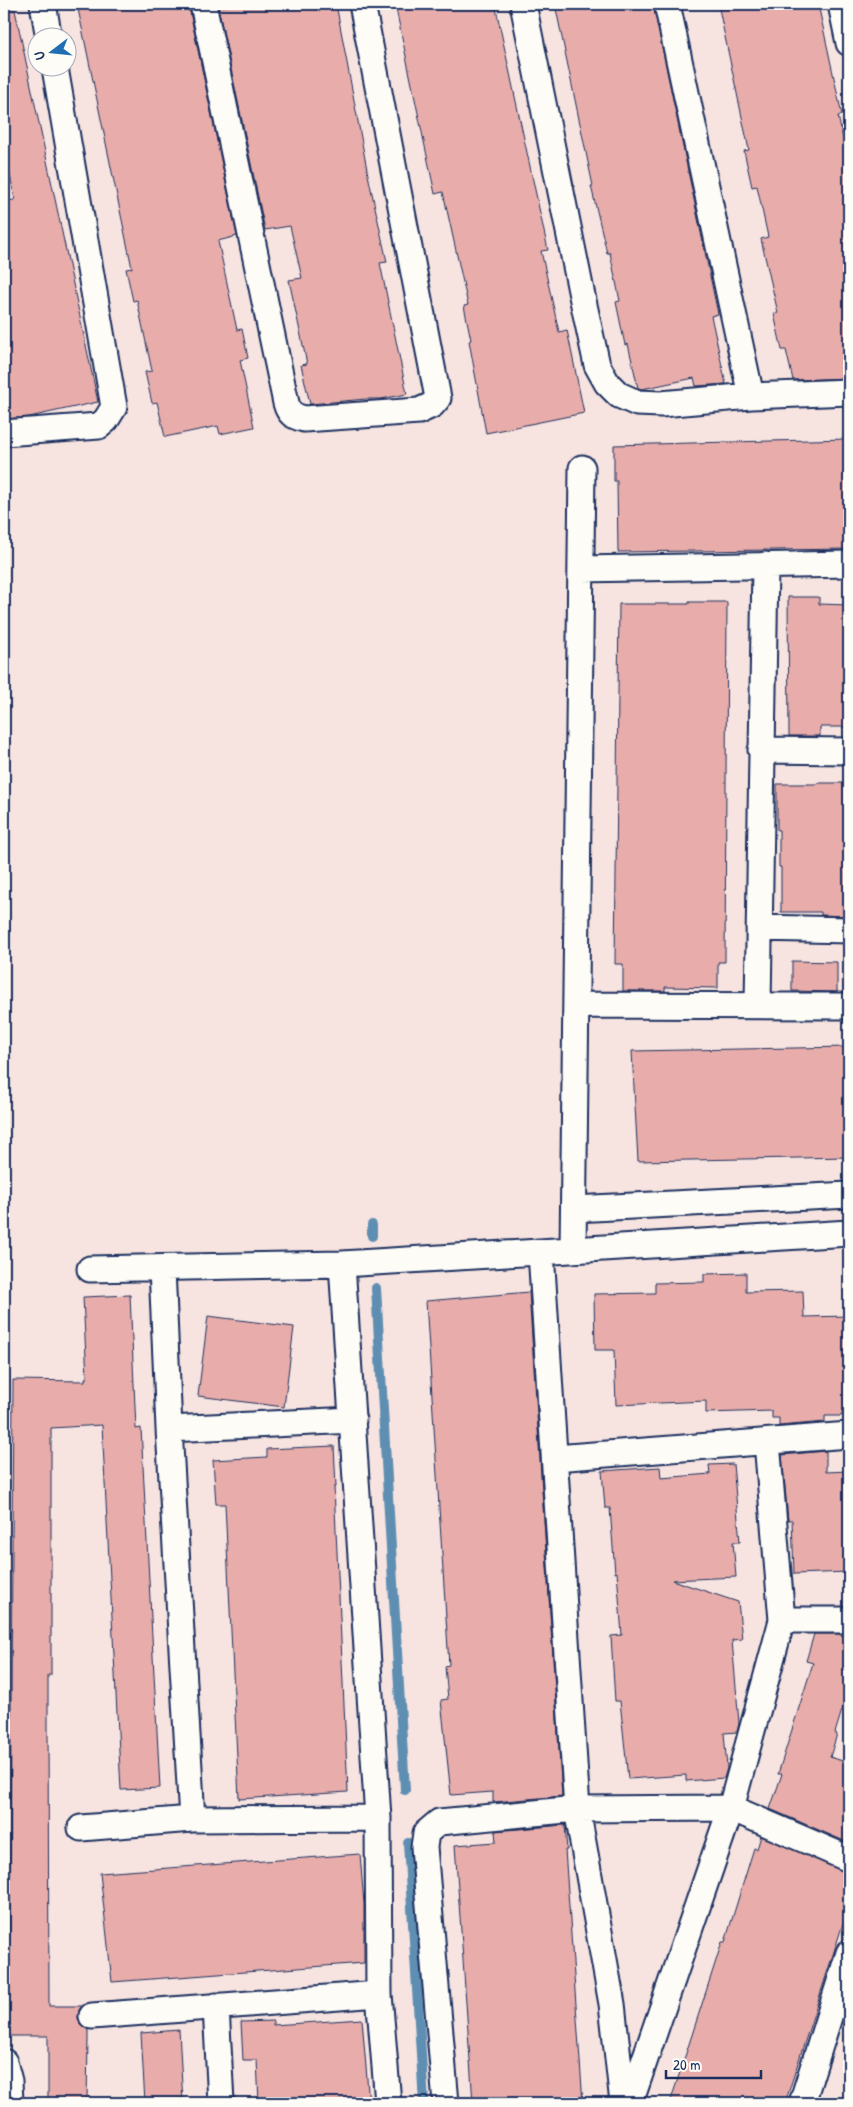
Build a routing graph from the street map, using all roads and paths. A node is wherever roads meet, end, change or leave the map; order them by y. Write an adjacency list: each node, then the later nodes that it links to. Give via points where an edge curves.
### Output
1 (43, 4): 7 (street)
2 (203, 4): 3 (street, via 286,403 293,416 304,419 418,412 438,398)
3 (362, 4)
4 (523, 4): 11 (street, via 597,365 619,395 637,403)
5 (666, 4): 11 (street)
6 (842, 4): 8 (street)
7 (47, 28)
8 (849, 43)
9 (57, 78): 12 (street, via 114,406 99,426)
10 (849, 392): 11 (street)
11 (751, 396)
12 (4, 432)
13 (582, 468): 16 (street)
14 (849, 564): 15 (street)
15 (765, 565): 16 (street); 17 (street)
16 (581, 569): 22 (street)
17 (762, 750): 18 (street); 19 (street)
18 (849, 751)
19 (759, 928): 20 (street); 21 (street)
20 (849, 930)
21 (758, 1005): 22 (street); 23 (street)
22 (576, 1006): 25 (street)
23 (849, 1006)
24 (849, 1195): 25 (street)
25 (574, 1209): 27 (street)
26 (849, 1233): 27 (street)
27 (573, 1250): 28 (street)
28 (541, 1252): 29 (street); 36 (street)
29 (342, 1264): 30 (street); 32 (street)
30 (162, 1268): 31 (street); 33 (street)
31 (90, 1269)
32 (352, 1420): 33 (street); 41 (street)
33 (169, 1429): 42 (street)
34 (849, 1435): 35 (street)
35 (767, 1442): 36 (street); 37 (street)
36 (554, 1458): 40 (street)
37 (782, 1620): 38 (street); 39 (street)
38 (849, 1620)
39 (731, 1808): 40 (street); 44 (street); 55 (street)
40 (577, 1809): 53 (street, via 439,1822 426,1833 424,1847); 54 (street, via 612,2004)
41 (378, 1818): 42 (street); 46 (street)
42 (192, 1820): 43 (street)
43 (81, 1828)
44 (849, 1859)
45 (849, 1953): 56 (street)
46 (379, 1994): 47 (street); 52 (street)
47 (216, 2006): 48 (street); 51 (street)
48 (92, 2016)
49 (4, 2062): 50 (street)
50 (10, 2103)
51 (221, 2103)
52 (388, 2103)
53 (446, 2103)
54 (623, 2103)
55 (630, 2103)
56 (802, 2103)

